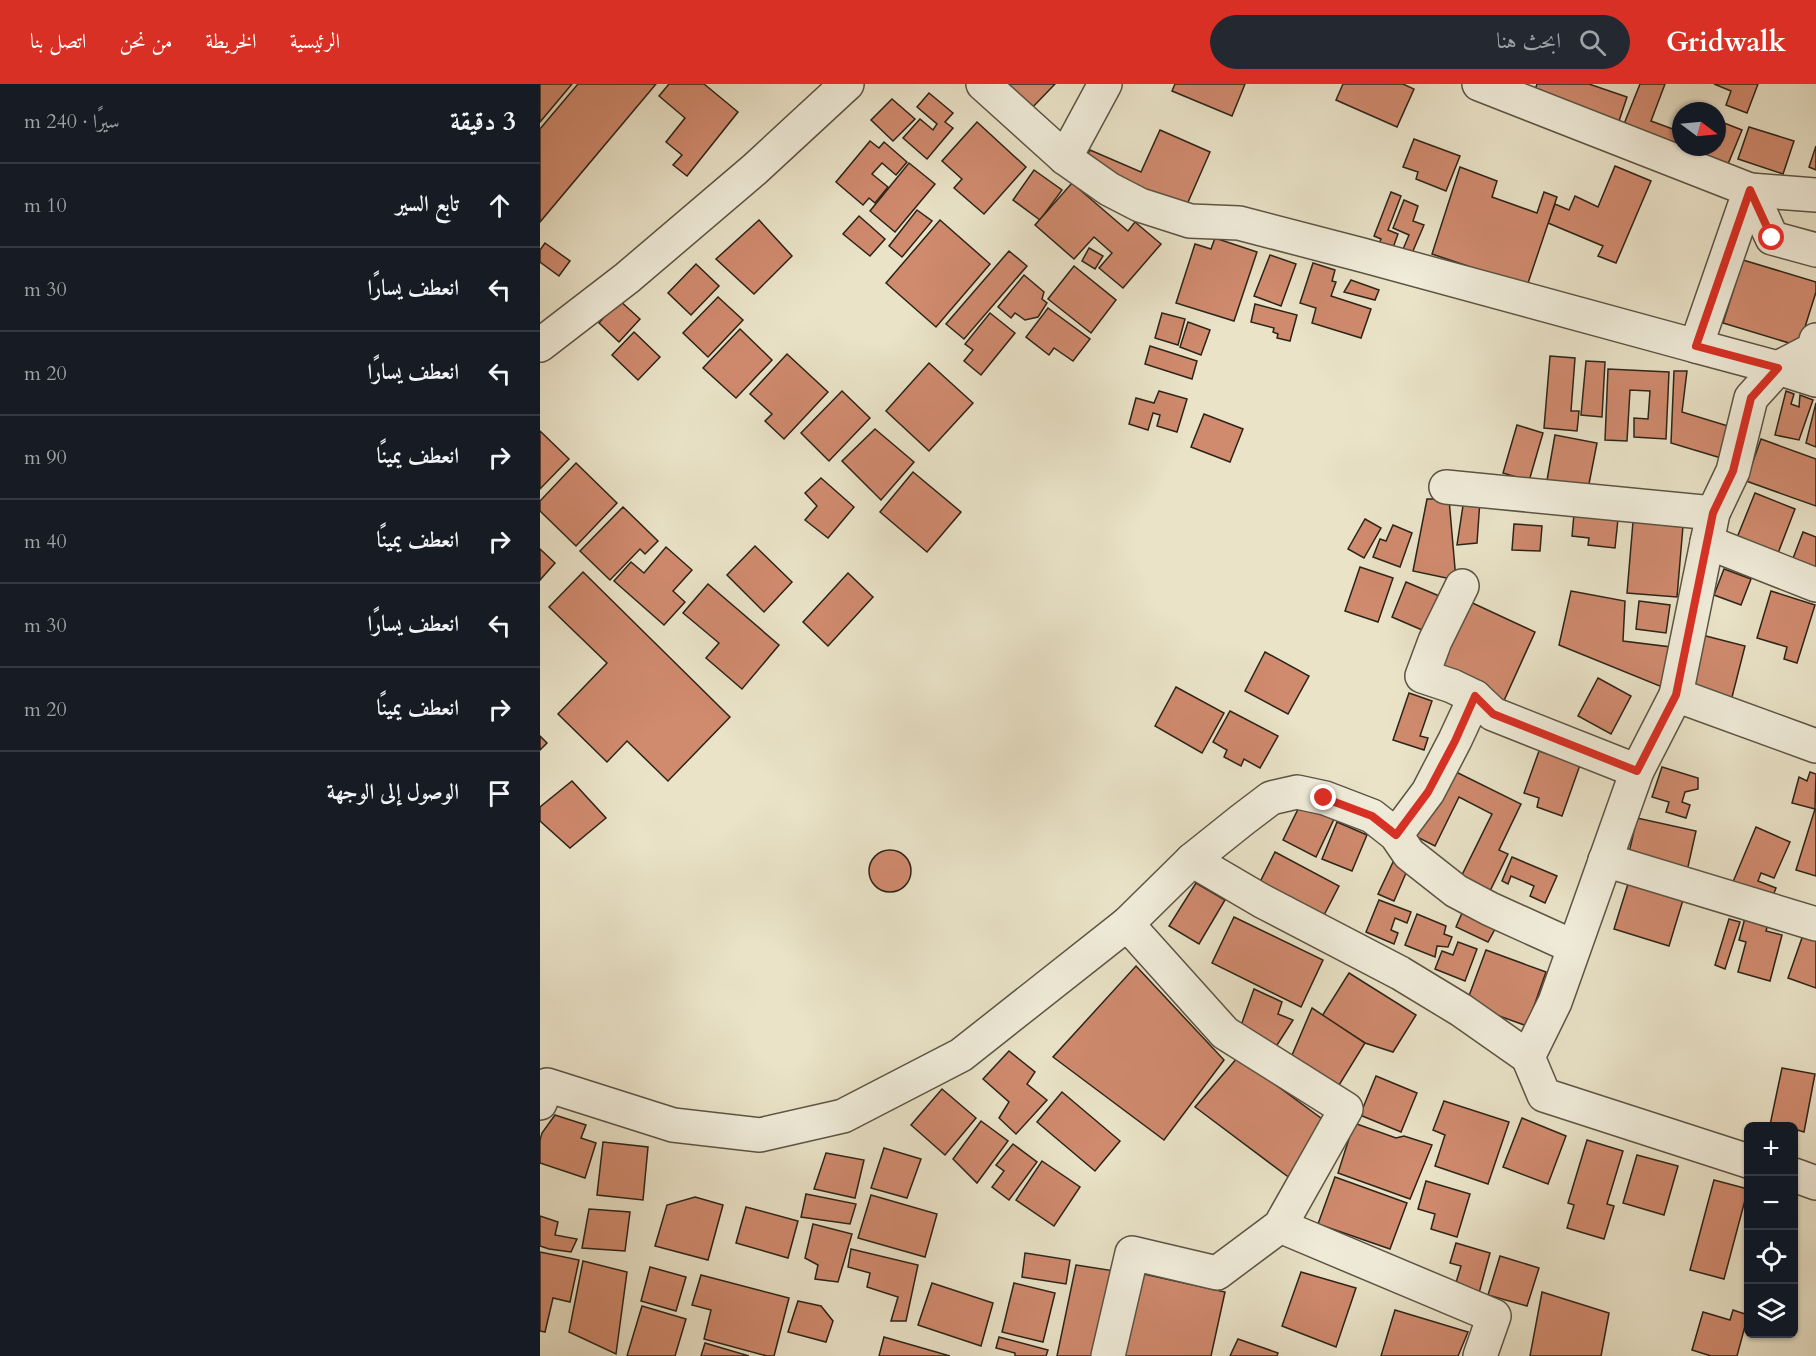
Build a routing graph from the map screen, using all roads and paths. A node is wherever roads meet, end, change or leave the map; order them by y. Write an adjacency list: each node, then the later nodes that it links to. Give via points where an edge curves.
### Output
1 (847, 84): 10 (street, via 627,278)
2 (983, 84): 5 (street)
3 (1105, 84): 5 (street)
4 (1479, 84): 6 (street)
5 (1065, 158): 11 (street, via 1140,205 1190,221 1239,224)
6 (1750, 190): 7 (street); 8 (street, via 1772,238); 11 (street)
7 (1816, 195)
8 (1816, 250)
9 (1816, 340): 12 (street, via 1814,349)
10 (540, 345)
11 (1696, 346): 12 (street)
12 (1778, 368): 13 (street); 15 (street, via 1751,398 1733,471)
13 (1816, 380)
14 (1446, 487): 15 (street)
15 (1710, 528): 16 (street); 18 (street)
16 (1816, 585)
17 (1462, 586): 19 (street, via 1422,676)
18 (1676, 695): 20 (street); 21 (street)
19 (1475, 696): 21 (street, via 1493,714); 22 (street, via 1428,792)
20 (1816, 746)
21 (1637, 771): 24 (street)
22 (1396, 835): 23 (street, via 1372,816 1297,792 1271,798); 27 (street, via 1409,854 1456,891)
23 (1192, 860): 25 (street); 28 (street, via 1400,973)
24 (1605, 860): 26 (street); 27 (street)
25 (1127, 924): 29 (street, via 961,1055 843,1116 760,1135 673,1125 547,1085); 33 (street, via 1225,1033 1346,1109)
26 (1816, 924)
27 (1574, 947): 28 (street, via 1555,1002)
28 (1528, 1058): 30 (street, via 1544,1095)
29 (540, 1103)
30 (1744, 1159)
31 (1797, 1176): 32 (street)
32 (1816, 1183)
33 (1280, 1226): 34 (street, via 1217,1273 1132,1253); 35 (street, via 1494,1316)
34 (1108, 1356)
35 (1480, 1356)

